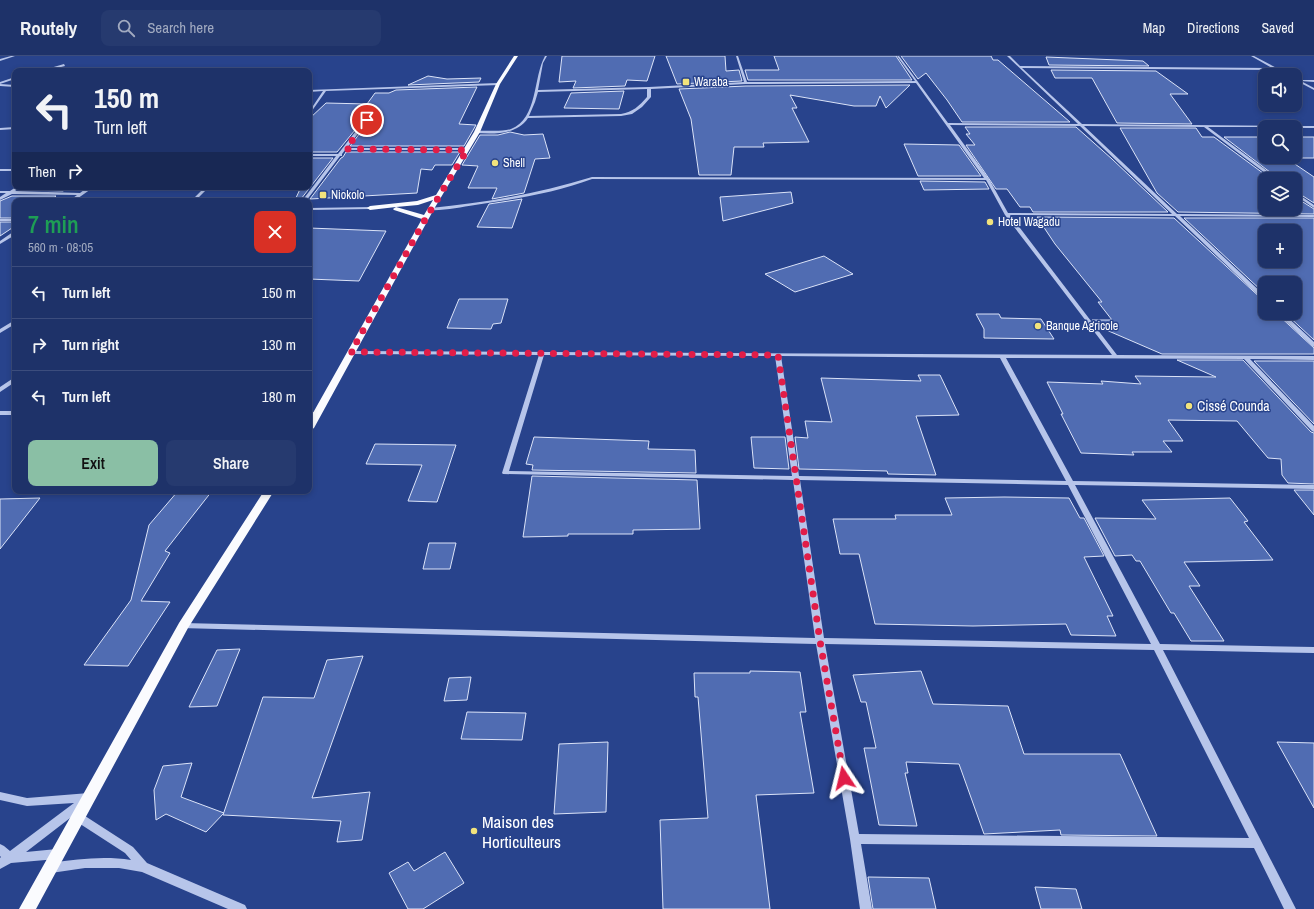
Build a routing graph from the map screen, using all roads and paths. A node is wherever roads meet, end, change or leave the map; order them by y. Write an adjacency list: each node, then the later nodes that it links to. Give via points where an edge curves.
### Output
1 (14, 56): 8 (street)
2 (516, 56): 21 (main road)
3 (546, 56): 27 (street)
4 (737, 56): 18 (street)
5 (898, 56): 17 (street)
6 (1008, 56): 10 (street)
7 (1252, 56): 12 (street)
8 (0, 60)
9 (64, 65): 11 (street)
10 (1019, 67): 13 (street); 32 (street)
11 (53, 68)
12 (1273, 68)
13 (1258, 69)
14 (12, 79): 20 (street)
15 (1302, 80): 16 (street)
16 (1314, 81)
17 (917, 82): 18 (street); 31 (street)
18 (746, 83): 23 (street)
19 (1302, 83): 24 (street)
20 (0, 84): 22 (street)
21 (498, 84): 26 (street); 39 (main road)
22 (12, 86)
23 (649, 88): 27 (street); 30 (street, via 649,97 631,113 610,116)
24 (1314, 89)
25 (312, 91): 26 (street)
26 (325, 91): 28 (street)
27 (536, 91): 30 (street)
28 (312, 110)
29 (374, 110): 40 (street)
30 (528, 117): 39 (street, via 520,126 511,130)
31 (947, 124): 32 (street); 47 (street)
32 (1081, 125): 33 (street); 65 (street)
33 (1204, 126): 34 (street); 46 (street)
34 (1258, 127)
35 (1302, 127): 36 (street)
36 (1314, 127)
37 (12, 128): 38 (street)
38 (0, 129)
39 (477, 132): 41 (main road)
40 (346, 149): 41 (street); 43 (street)
41 (467, 150): 54 (main road)
42 (312, 155): 43 (street)
43 (341, 155): 57 (street)
44 (0, 170): 45 (street)
45 (12, 170)
46 (1266, 172)
47 (987, 179): 63 (street, via 592,178 543,192 466,206); 64 (street)
48 (14, 190): 52 (street)
49 (88, 190): 53 (street)
50 (205, 190): 56 (street)
51 (0, 192): 52 (street)
52 (11, 192): 53 (street); 59 (street)
53 (82, 194): 55 (street)
54 (439, 196): 61 (main road, via 418,203); 63 (main road)
55 (76, 198)
56 (196, 198)
57 (306, 198)
58 (1302, 198): 60 (street)
59 (0, 199)
60 (1314, 207)
61 (370, 208): 62 (street); 67 (main road, via 401,210)
62 (312, 209)
63 (431, 209): 67 (main road)
64 (1007, 214): 65 (street); 81 (street)
65 (1176, 215): 66 (street); 72 (street)
66 (1314, 216)
67 (426, 218): 77 (main road)
68 (0, 220): 69 (street)
69 (12, 220)
70 (12, 235): 71 (street)
71 (0, 243)
72 (1258, 292)
73 (1287, 320): 76 (street)
74 (12, 324): 75 (street)
75 (0, 331)
76 (1314, 345)
77 (351, 352): 78 (street); 89 (main road)
78 (542, 353): 79 (street); 92 (street, via 505,473)
79 (778, 355): 80 (street); 92 (street)
80 (1002, 356): 81 (street); 93 (street)
81 (1116, 357): 82 (street)
82 (1246, 358): 83 (street); 91 (street)
83 (1314, 358)
84 (12, 381): 85 (street)
85 (0, 390)
86 (0, 413): 87 (street)
87 (12, 413)
88 (312, 414): 89 (street)
89 (318, 414): 90 (main road)
90 (312, 423)
91 (1314, 430)
92 (796, 478): 93 (street); 97 (street)
93 (1072, 483): 94 (street); 98 (street)
94 (1314, 487)
95 (267, 494): 96 (main road)
96 (183, 626): 97 (street); 101 (main road)
97 (820, 641): 98 (street); 103 (street)
98 (1158, 647): 99 (street); 104 (street)
99 (1314, 650)
100 (0, 796): 101 (street, via 27,802)
101 (89, 797): 102 (main road); 107 (street)
102 (78, 817): 106 (main road); 109 (street, via 129,850)
103 (855, 838): 104 (street); 113 (street)
104 (1257, 843): 114 (street)
105 (0, 849): 107 (street)
106 (58, 854): 107 (street); 110 (main road)
107 (9, 858): 108 (street)
108 (0, 864)
109 (143, 867): 110 (street, via 119,863 85,863); 112 (street)
110 (51, 868): 111 (main road)
111 (27, 909)
112 (242, 909)
113 (866, 909)
114 (1290, 909)

